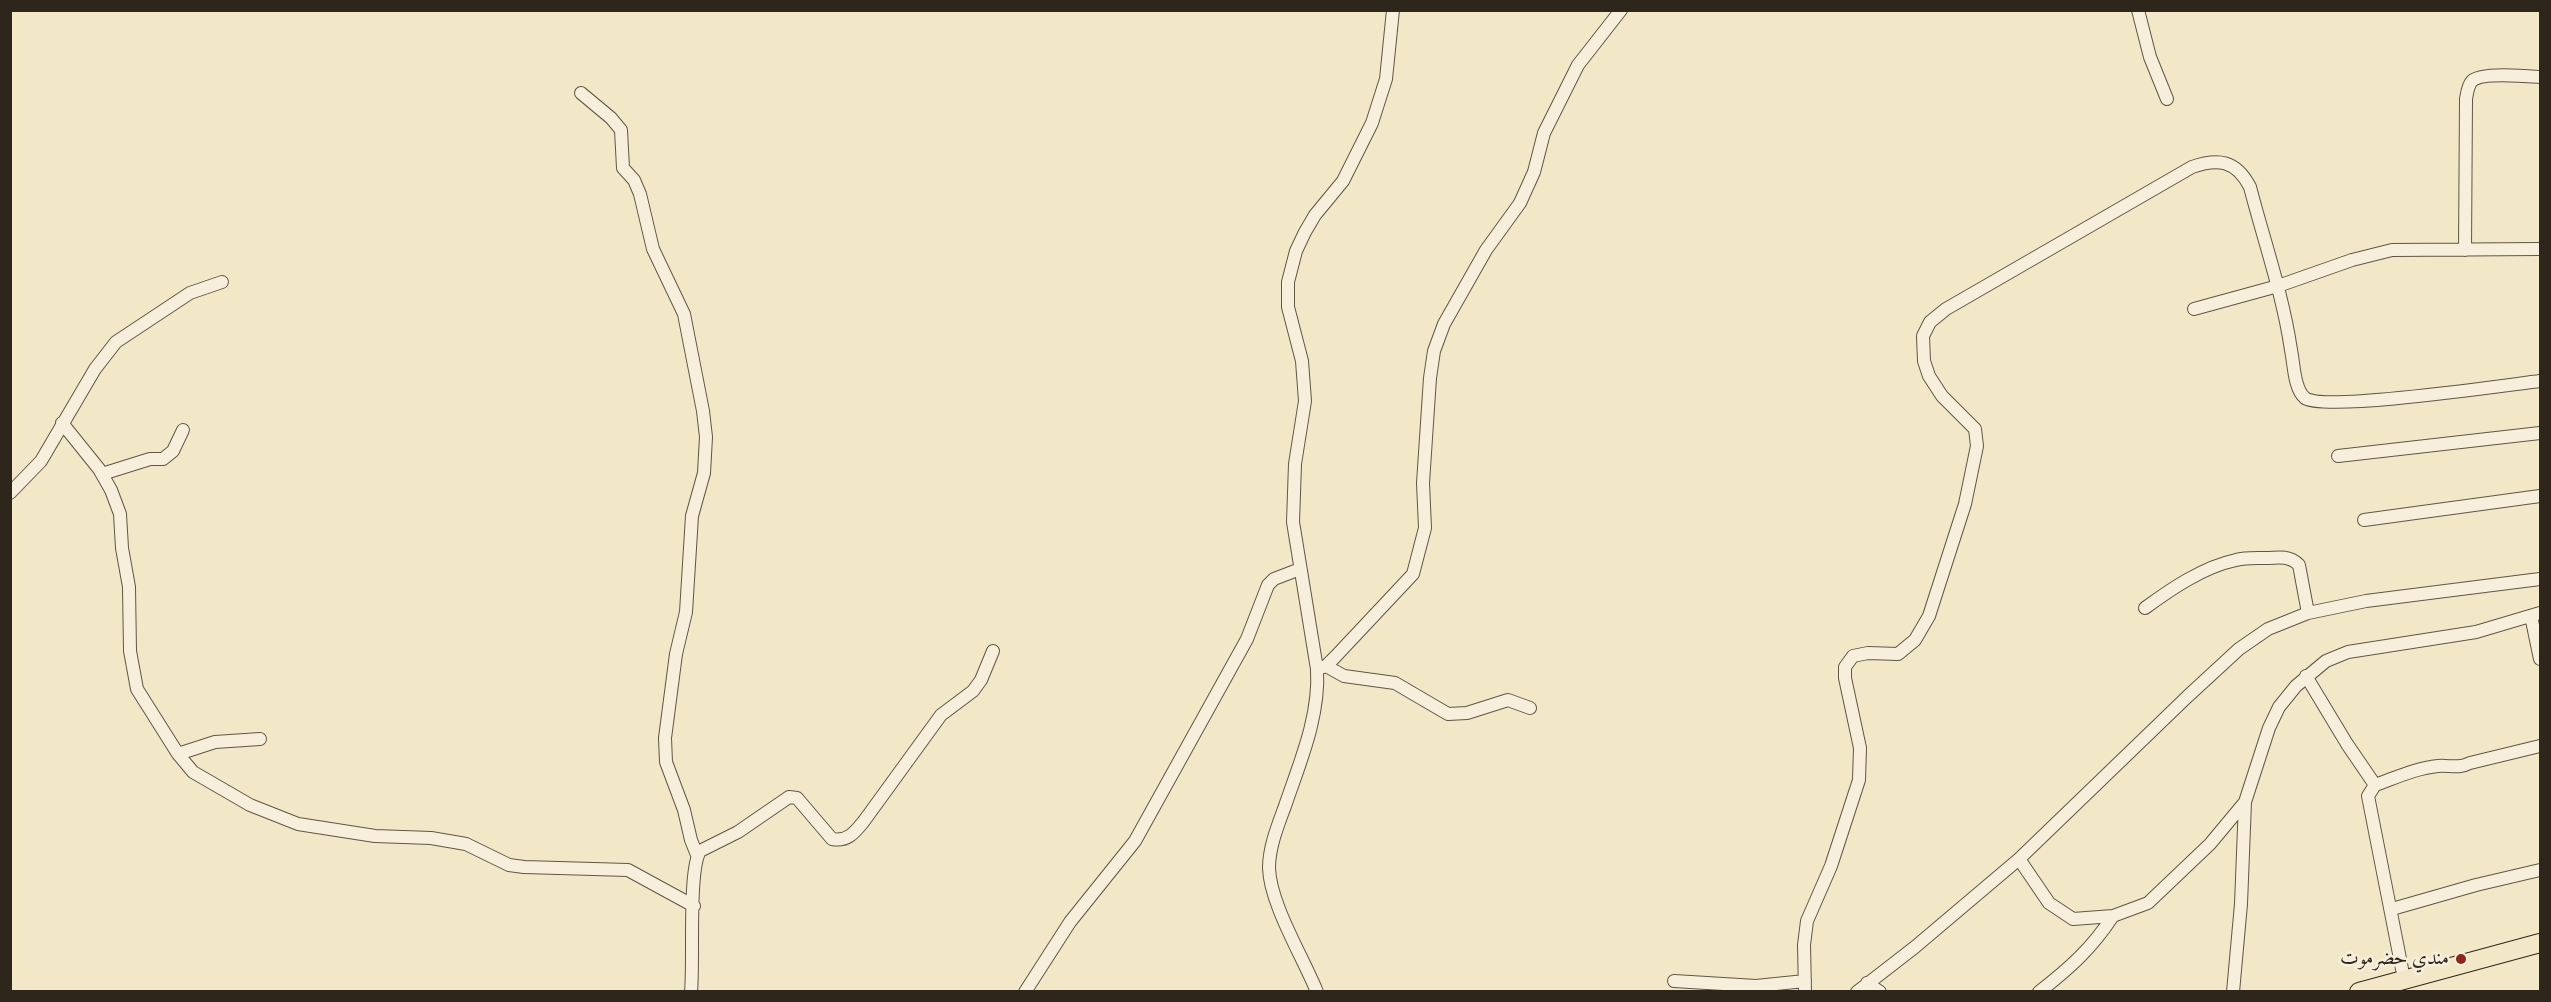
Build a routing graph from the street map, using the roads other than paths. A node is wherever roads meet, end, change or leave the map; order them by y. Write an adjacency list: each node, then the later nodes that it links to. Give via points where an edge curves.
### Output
1 (1393, 10): 21 (street, via 1386,79 1372,123 1343,181 1305,232 1288,282 1288,307 1299,343 1305,401 1293,502)
2 (1622, 10): 28 (street, via 1578,65 1544,133 1534,172 1520,203 1486,250 1444,324 1434,351 1423,483 1425,528 1413,574)
3 (2138, 10): 6 (street)
4 (2541, 76): 8 (street, via 2484,76 2469,86)
5 (581, 93): 36 (street, via 621,130 623,168 640,194 653,249 680,300 688,325 703,411 704,473 692,516 686,612 665,738 666,762)
6 (2166, 99)
7 (2541, 249): 8 (street)
8 (2465, 250): 10 (street, via 2392,250)
9 (222, 282): 13 (street, via 190,293 116,342)
10 (2278, 286): 11 (street); 12 (street, via 2299,387 2307,399 2366,402); 46 (street, via 2245,176 2223,162 2209,161 2192,167 1946,309 1930,322 1923,336 1929,376 1942,396 1975,429 1977,446 1965,504 1933,604 1915,640 1898,654 1853,656 1845,667 1860,748 1858,780 1832,866 1807,921)
11 (2194, 309)
12 (2541, 381)
13 (62, 423): 17 (street); 18 (street, via 41,461)
14 (183, 430): 17 (street, via 173,451 163,459 150,459)
15 (2541, 433): 16 (street)
16 (2338, 456)
17 (102, 474): 33 (street, via 120,514 134,681)
18 (10, 494)
19 (2541, 496): 20 (street)
20 (2364, 520)
21 (1300, 569): 28 (street); 49 (street, via 1268,585 1247,639 1135,841 1070,922)
22 (2541, 579): 24 (street, via 2409,595)
23 (2145, 608): 24 (street, via 2218,566 2237,559 2283,557 2299,565)
24 (2308, 613): 37 (street, via 2284,621 2239,649)
25 (2536, 615): 27 (street); 29 (street, via 2476,632 2348,652 2326,661)
26 (993, 651): 36 (street, via 973,691 941,715 850,837 832,839 797,798 789,797)
27 (2541, 659)
28 (1322, 667): 30 (street, via 1344,676 1395,683 1448,714 1467,713 1508,700); 50 (street, via 1316,707 1269,864 1276,897)
29 (2306, 676): 34 (street); 35 (street, via 2279,707)
30 (1530, 708)
31 (260, 739): 33 (street, via 215,742)
32 (2541, 746): 34 (street, via 2461,767 2438,766)
33 (178, 754): 39 (street, via 193,772 223,790 297,824 466,844 509,865 628,870)
34 (2375, 785): 40 (street, via 2368,796)
35 (2245, 802): 41 (street, via 2210,844 2148,903); 53 (street)
36 (697, 855): 39 (street)
37 (2019, 859): 41 (street, via 2049,903 2073,920); 47 (street)
38 (2541, 870): 40 (street)
39 (694, 906): 48 (street)
40 (2392, 909): 45 (street)
41 (2113, 916): 52 (street, via 2096,942)
42 (2541, 943): 45 (highway)
43 (2541, 954): 45 (highway)
44 (1674, 981): 46 (street)
45 (2404, 985): 54 (highway)
46 (1805, 986)
47 (1862, 987): 51 (street)
48 (691, 992)
49 (1025, 992)
50 (1317, 992)
51 (1880, 992)
52 (2039, 992)
53 (2233, 992)
54 (2358, 992)

